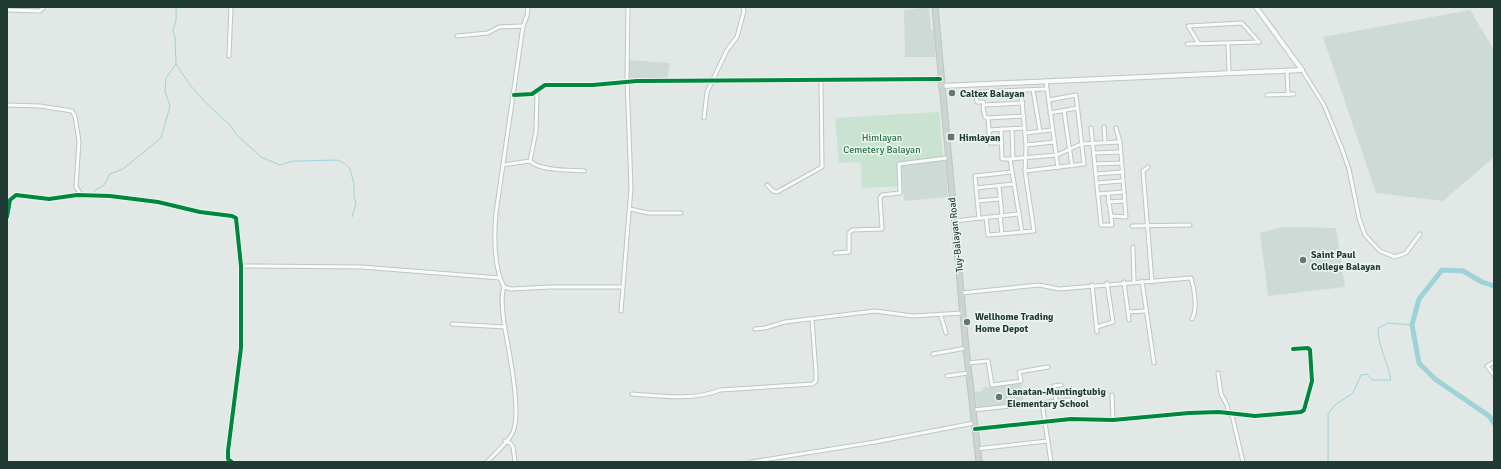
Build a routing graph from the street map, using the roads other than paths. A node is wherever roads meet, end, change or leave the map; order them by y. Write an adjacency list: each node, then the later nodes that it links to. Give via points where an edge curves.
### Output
1 (44, 7): 8 (street, via 40,11)
2 (231, 7): 14 (street)
3 (528, 7): 9 (street)
4 (628, 7): 22 (street)
5 (743, 7): 20 (street, via 737,37 727,50)
6 (934, 7): 18 (main road, Tuy-Balayan Road)
7 (1256, 7): 16 (street)
8 (7, 10)
9 (523, 26): 10 (street, via 499,27 488,33); 30 (street)
10 (457, 36)
11 (1187, 44): 12 (street)
12 (1199, 44): 13 (street); 13 (street, via 1188,26 1242,23 1259,42)
13 (1228, 44): 17 (street)
14 (229, 56)
15 (1287, 70): 16 (street); 17 (street); 28 (street)
16 (1302, 70): 109 (street, via 1324,105 1342,149 1349,169 1358,218 1365,236 1380,251 1395,256 1406,253)
17 (1229, 72): 21 (street)
18 (940, 79): 19 (street); 23 (main road, Tuy-Balayan Road)
19 (821, 80): 20 (street); 81 (street, via 822,168 777,192)
20 (712, 81): 22 (street); 40 (street, via 707,92)
21 (1046, 81): 23 (street); 25 (street)
22 (628, 82): 27 (street, via 593,86 545,86); 94 (street)
23 (941, 86): 63 (main road, Tuy-Balayan Road)
24 (1033, 90): 25 (street); 26 (street); 50 (street)
25 (1046, 90): 32 (street)
26 (1021, 91): 33 (street); 35 (street, via 975,92 977,102 984,102)
27 (537, 92): 30 (street, via 527,96); 66 (street, via 536,130)
28 (1288, 94): 29 (street); 31 (street)
29 (1294, 94)
30 (514, 95): 69 (street)
31 (1267, 95)
32 (1048, 100): 36 (street, via 1076,95); 38 (street)
33 (1023, 103): 35 (street); 39 (street)
34 (7, 105): 83 (street, via 40,106 72,111 79,141)
35 (984, 105): 41 (street, via 985,117)
36 (1078, 108): 37 (street); 57 (street)
37 (1064, 111): 38 (street); 59 (street)
38 (1050, 113): 49 (street)
39 (1024, 116): 41 (street); 43 (street)
40 (704, 118)
41 (988, 118): 48 (street)
42 (1104, 127): 53 (street)
43 (1024, 128): 47 (street); 51 (street)
44 (1091, 128): 56 (street)
45 (1116, 128): 54 (street)
46 (1001, 129): 47 (street); 48 (street); 55 (street)
47 (1012, 129): 65 (street)
48 (989, 130): 55 (street, via 990,143)
49 (1052, 130): 50 (street); 52 (street)
50 (1040, 131): 51 (street)
51 (1025, 133): 58 (street)
52 (1054, 142): 58 (street); 62 (street)
53 (1105, 142): 54 (street); 56 (street)
54 (1120, 142): 60 (street)
55 (1002, 143): 65 (street, via 1002,159)
56 (1093, 143): 57 (street); 61 (street)
57 (1081, 144): 59 (street); 70 (street, via 1084,164)
58 (1026, 145): 64 (street)
59 (1070, 149): 62 (street); 70 (street)
60 (1120, 152): 61 (street); 67 (street)
61 (1094, 153): 68 (street)
62 (1057, 155): 64 (street); 72 (street)
63 (947, 158): 103 (main road, Tuy-Balayan Road); 111 (street, via 899,164 900,193 882,195 880,198 882,229 852,230 849,233 849,252)
64 (1024, 158): 65 (street); 74 (street)
65 (1012, 159): 75 (street)
66 (530, 161): 69 (street); 73 (street, via 551,169)
67 (1122, 163): 68 (street); 76 (street)
68 (1095, 164): 77 (street)
69 (503, 165): 113 (street, via 494,234)
70 (1072, 166): 72 (street)
71 (1148, 167): 106 (street, via 1143,171)
72 (1058, 168): 74 (street)
73 (584, 171)
74 (1025, 171): 107 (street, via 1034,231)
75 (1012, 172): 80 (street); 84 (street, via 975,176)
76 (1123, 172): 77 (street); 78 (street)
77 (1096, 174): 79 (street)
78 (1122, 181): 79 (street); 85 (street)
79 (1097, 183): 87 (street)
80 (1014, 184): 82 (street); 96 (street)
81 (767, 186)
82 (999, 186): 84 (street); 90 (street)
83 (76, 188): 88 (street); 89 (street)
84 (976, 188): 91 (street)
85 (1124, 192): 86 (street); 92 (street)
86 (1108, 193): 87 (street); 93 (street)
87 (1098, 194): 97 (street)
88 (81, 195): 89 (street); 112 (street, via 151,201 200,212 234,216 238,226)
89 (70, 196): 100 (street, via 49,199 16,195 10,200)
90 (1000, 199): 91 (street); 99 (street)
91 (977, 201): 102 (street)
92 (1124, 201): 93 (street); 98 (street, via 1126,217)
93 (1108, 202): 98 (street)
94 (630, 209): 95 (street, via 667,214); 121 (street)
95 (681, 213)
96 (1019, 214): 99 (street); 107 (street)
97 (1100, 215): 98 (street); 98 (street, via 1101,225 1112,225)
98 (1111, 215)
99 (1001, 216): 101 (street); 108 (street)
100 (7, 217)
101 (986, 217): 102 (street); 108 (street, via 988,235)
102 (979, 218): 103 (street)
103 (954, 221): 122 (main road, Tuy-Balayan Road)
104 (1190, 225): 106 (street)
105 (1132, 226): 106 (street)
106 (1148, 226): 117 (street)
107 (1022, 232): 108 (street)
108 (1002, 234)
109 (1420, 234)
110 (1133, 247): 114 (street)
111 (835, 253)
112 (241, 266): 113 (street, via 362,267); 163 (street, via 241,348 228,452 228,459)
113 (500, 278): 120 (street)
114 (1134, 281): 115 (street); 116 (street)
115 (1124, 282): 118 (street); 125 (street)
116 (1142, 282): 117 (street); 124 (street)
117 (1152, 282): 128 (street, via 1191,278 1195,306)
118 (1107, 283): 119 (street); 132 (street, via 1113,322)
119 (1092, 284): 122 (street, via 1058,289 1039,285); 132 (street)
120 (504, 287): 121 (street, via 511,290); 133 (street)
121 (623, 287): 123 (street)
122 (961, 293): 126 (main road, Tuy-Balayan Road)
123 (621, 311)
124 (1146, 311): 125 (street); 142 (street)
125 (1128, 312): 130 (street)
126 (963, 313): 127 (street); 137 (main road, Tuy-Balayan Road)
127 (942, 316): 129 (street, via 913,316 875,311); 136 (street)
128 (1192, 319)
129 (812, 320): 134 (street, via 779,323); 149 (street, via 816,373 816,381 813,384 727,389 688,396)
130 (1129, 320)
131 (452, 324): 133 (street)
132 (1097, 327): 135 (street)
133 (505, 328): 161 (street, via 516,419 513,432)
134 (755, 329)
135 (1097, 332)
136 (946, 333)
137 (966, 348): 139 (street); 141 (main road, Tuy-Balayan Road)
138 (1294, 349): 155 (street, via 1310,350 1312,381 1304,412 1255,416)
139 (933, 354)
140 (1494, 362): 146 (street, via 1487,366)
141 (967, 363): 143 (street, via 988,361 992,385 1021,382 1020,372); 144 (main road, Tuy-Balayan Road)
142 (1154, 363)
143 (1048, 367)
144 (968, 373): 147 (street); 154 (main road, Tuy-Balayan Road)
145 (1218, 373): 155 (street, via 1221,394)
146 (1494, 374)
147 (946, 376)
148 (1061, 385): 152 (street, via 1054,386)
149 (632, 394)
150 (1112, 395): 156 (street)
151 (1069, 400): 152 (street)
152 (1056, 401): 153 (street)
153 (1042, 403): 154 (street); 157 (street)
154 (973, 410): 158 (main road, Tuy-Balayan Road)
155 (1231, 414): 156 (street, via 1189,413); 169 (street)
156 (1113, 420): 157 (street, via 1071,419)
157 (1044, 422): 159 (street); 160 (street)
158 (974, 423): 159 (main road, Tuy-Balayan Road); 166 (street)
159 (975, 429): 162 (main road, Tuy-Balayan Road)
160 (1047, 441): 162 (street); 168 (street)
161 (505, 442): 164 (street); 165 (street, via 510,442 513,447)
162 (977, 449): 167 (main road, Tuy-Balayan Road)
163 (232, 462)
164 (487, 462)
165 (515, 462)
166 (751, 462)
167 (979, 462)
168 (1051, 462)
169 (1243, 462)

